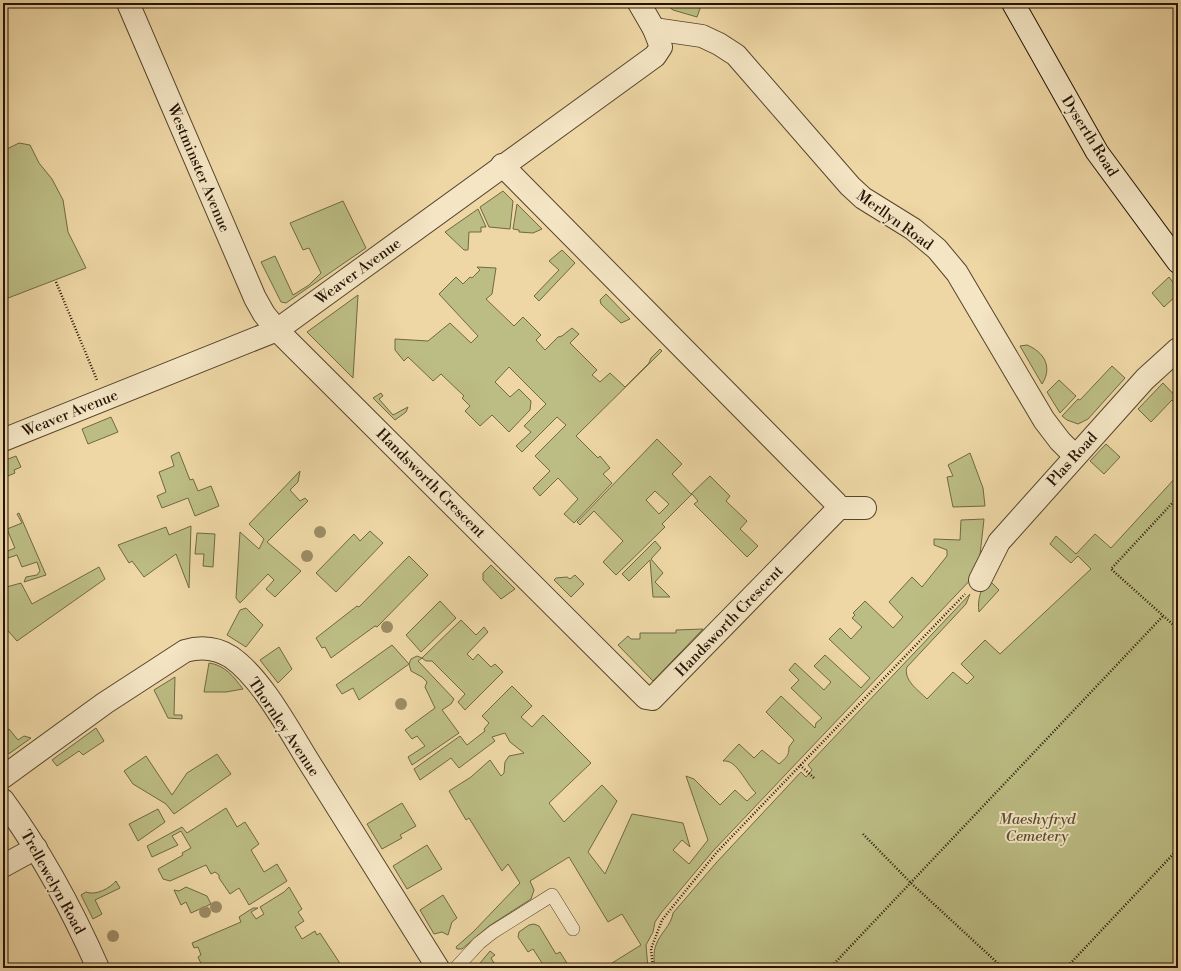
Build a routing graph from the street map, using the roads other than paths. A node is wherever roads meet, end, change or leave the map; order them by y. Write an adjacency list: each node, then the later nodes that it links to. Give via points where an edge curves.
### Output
1 (128, 3): 7 (street, Westminster Avenue, via 255,298)
2 (639, 3): 4 (street)
3 (1013, 3): 6 (street, Dyserth Road, via 1097,152)
4 (654, 29): 5 (street, Weaver Avenue, via 661,47 655,56); 10 (street, Merllyn Road, via 702,36 736,55 850,186 863,198 913,229 936,249 958,273 1044,420)
5 (502, 165): 7 (street, Weaver Avenue); 11 (street, via 836,503)
6 (1178, 262)
7 (277, 330): 9 (street, Weaver Avenue); 11 (street, Handsworth Crescent, via 646,698 652,699 658,695)
8 (1178, 349): 10 (street, Plas Road, via 1145,379)
9 (3, 440)
10 (1075, 456): 13 (street, Plas Road, via 998,542)
11 (837, 508): 12 (street)
12 (865, 508)
13 (980, 580)
14 (3, 777): 20 (street, Thornley Avenue, via 104,703 185,651 195,648 220,650 245,670 277,710)
15 (3, 800): 16 (street, Trellewelyn Road)
16 (36, 848): 17 (street); 19 (street, Trellewelyn Road)
17 (3, 866)
18 (573, 929): 21 (lane, via 552,895 493,932)
19 (98, 968)
20 (438, 968)
21 (456, 968)

